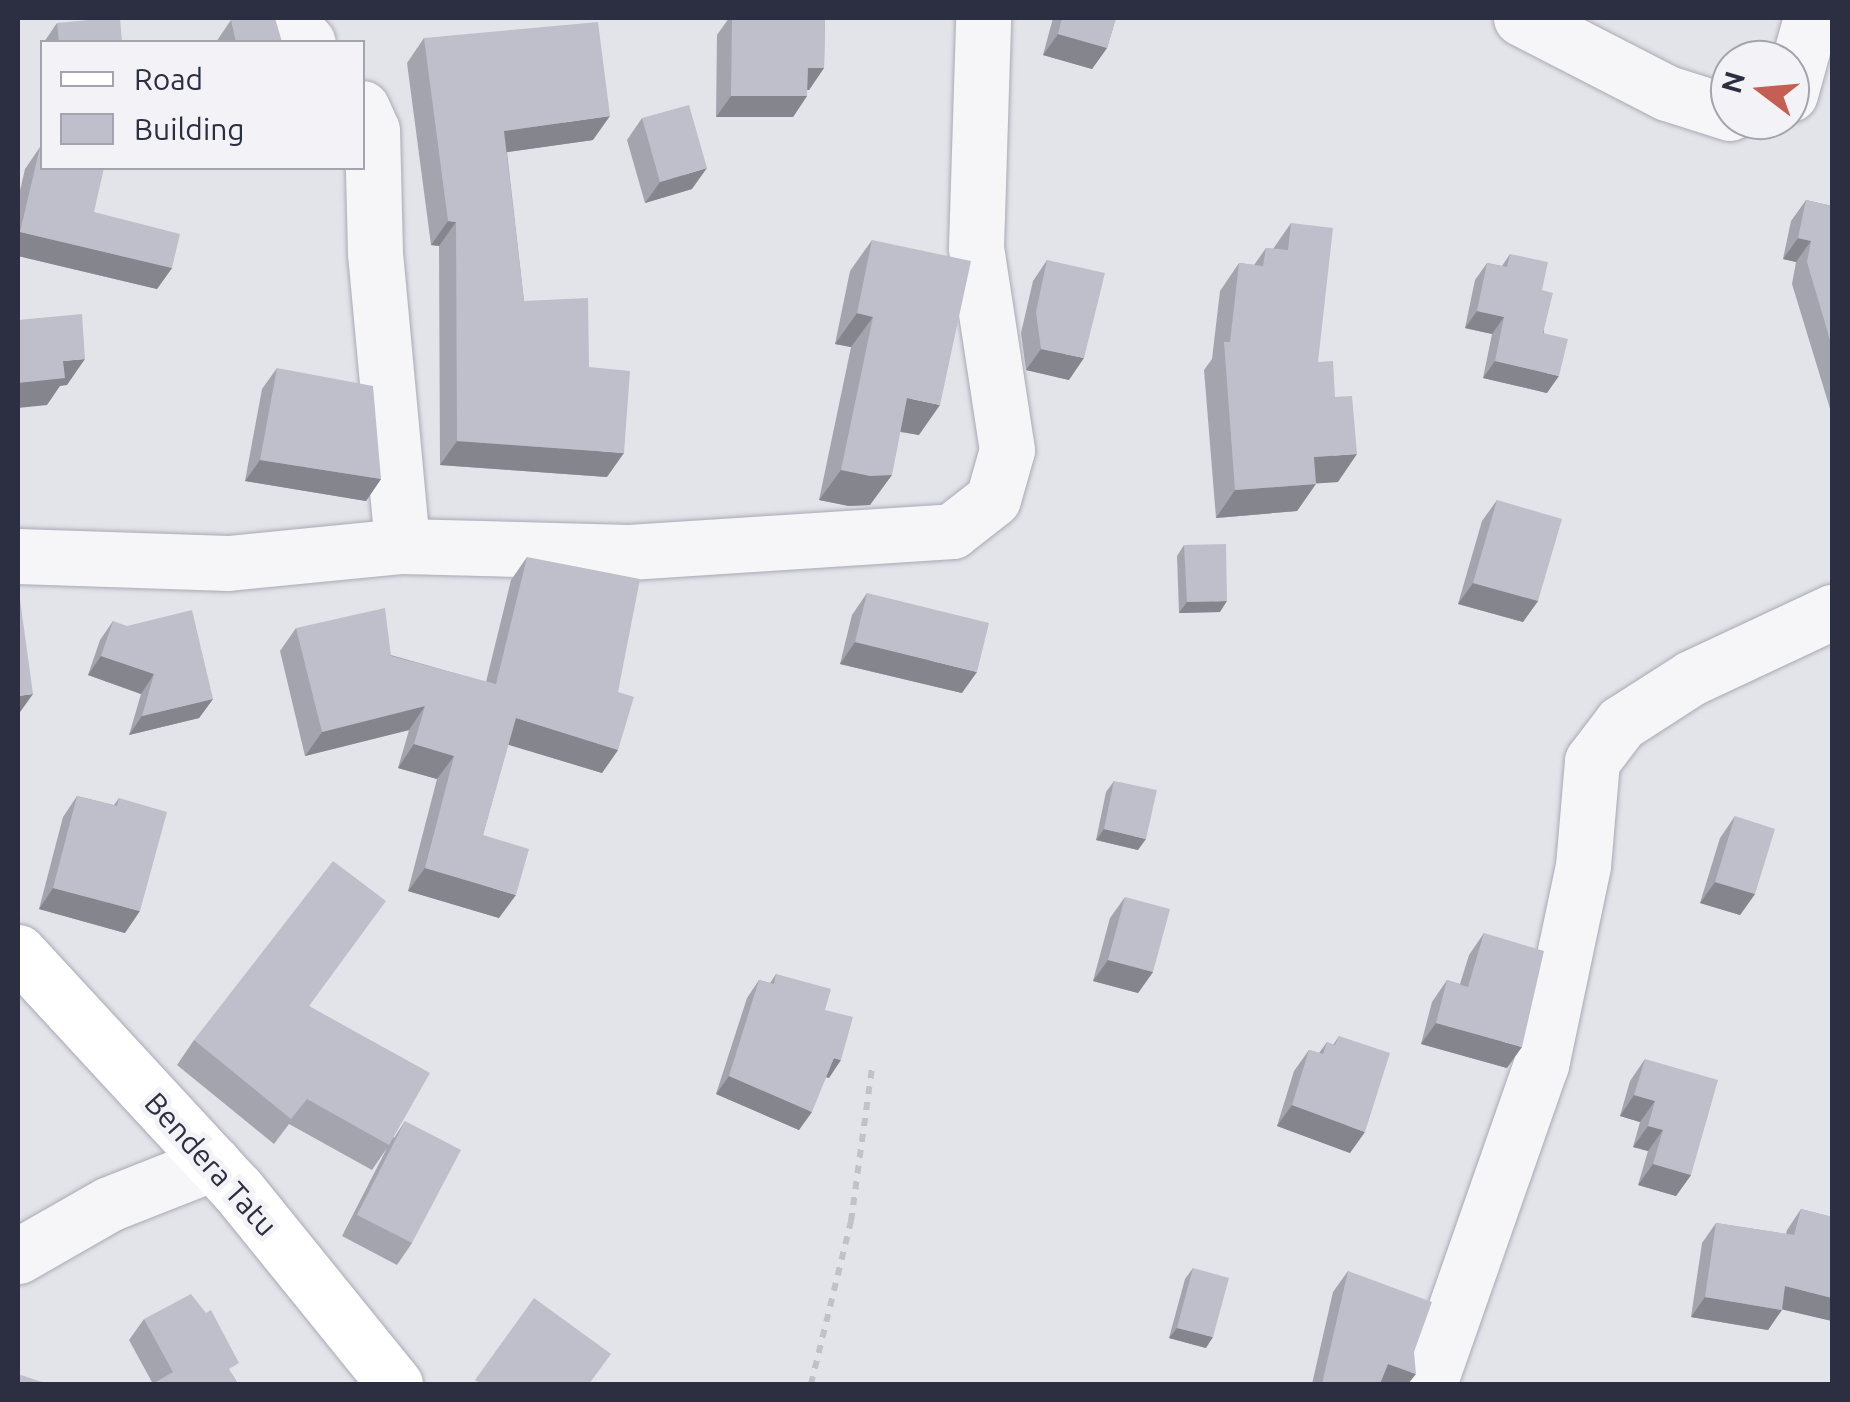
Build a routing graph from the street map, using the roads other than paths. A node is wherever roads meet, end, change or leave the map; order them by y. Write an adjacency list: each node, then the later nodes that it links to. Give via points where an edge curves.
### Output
1 (285, 18): 4 (street)
2 (983, 18): 7 (street, via 976,247 1007,450 993,499 952,530 628,552)
3 (1521, 18): 5 (street, via 1667,92)
4 (306, 40)
5 (1710, 106)
6 (365, 115): 7 (street, via 372,130)
7 (402, 546): 8 (street, via 228,563)
8 (18, 556)
9 (1832, 612): 14 (street, via 1692,678 1621,724 1592,760 1583,866 1541,1065)
10 (18, 952): 11 (street, Bendera Tatu)
11 (213, 1163): 12 (street, via 108,1204); 13 (street, Bendera Tatu)
12 (18, 1256)
13 (396, 1384)
14 (1429, 1384)

